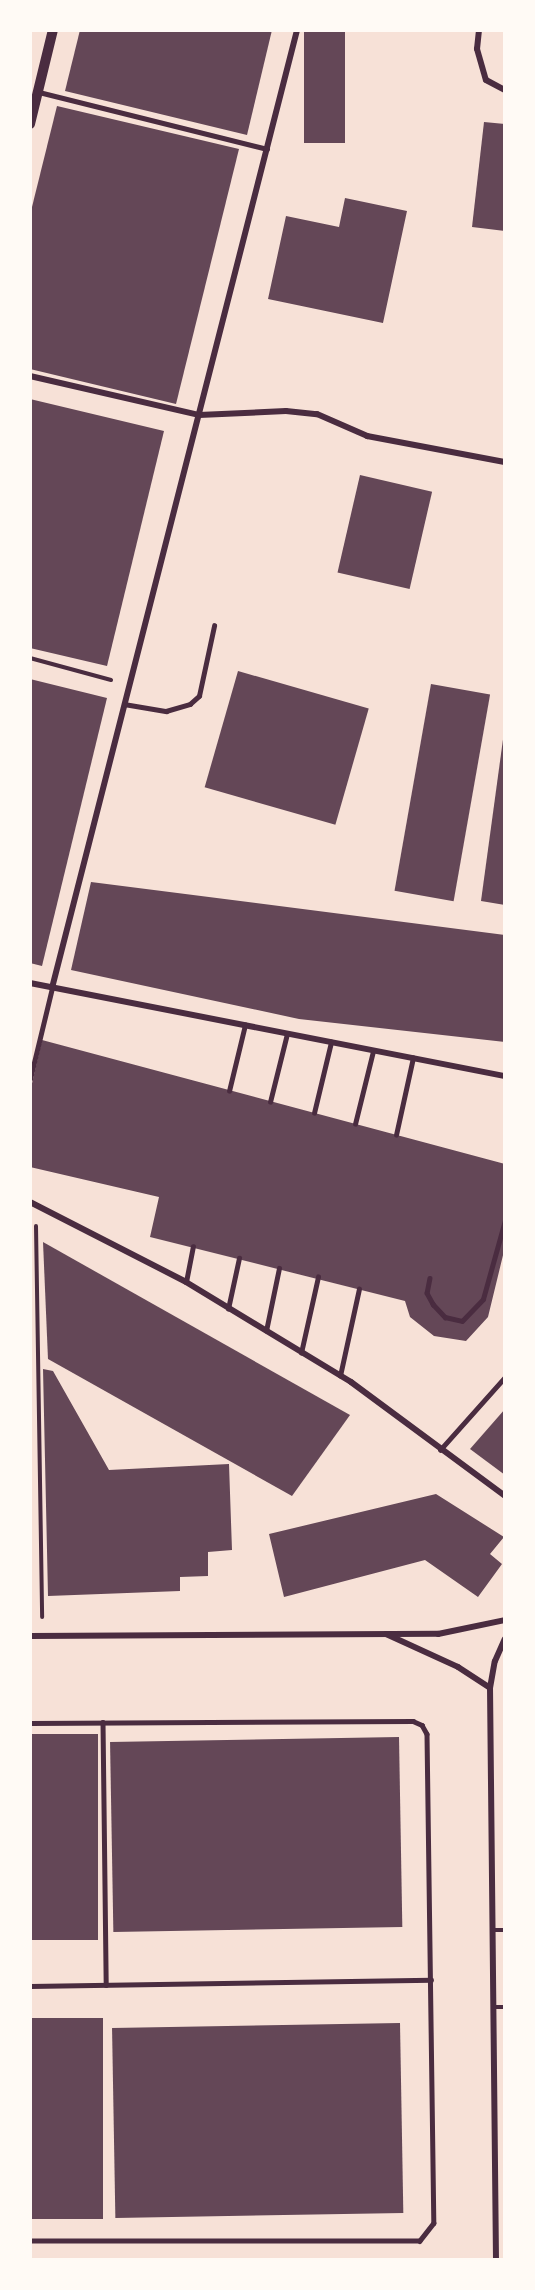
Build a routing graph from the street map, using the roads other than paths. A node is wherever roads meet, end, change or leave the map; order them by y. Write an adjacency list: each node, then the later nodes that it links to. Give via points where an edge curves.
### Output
1 (53, 30): 5 (street)
2 (297, 30): 7 (street)
3 (478, 30): 4 (street, via 477,49 486,80)
4 (505, 90)
5 (38, 92): 6 (street); 7 (lane)
6 (30, 124)
7 (267, 149): 9 (street)
8 (30, 376): 9 (street)
9 (199, 415): 10 (street, via 286,411 317,414 367,435); 12 (street)
10 (505, 462)
11 (214, 626): 12 (lane, via 199,696 190,704 166,711)
12 (124, 704): 14 (street)
13 (30, 983): 14 (street)
14 (52, 988): 15 (street); 21 (lane)
15 (245, 1025): 16 (street); 22 (lane)
16 (287, 1034): 17 (street); 23 (lane)
17 (331, 1042): 18 (street); 24 (lane)
18 (373, 1051): 19 (street); 25 (lane)
19 (413, 1058): 20 (street); 26 (lane)
20 (505, 1076)
21 (30, 1079)
22 (229, 1091)
23 (270, 1102)
24 (314, 1113)
25 (355, 1124)
26 (396, 1135)
27 (33, 1203): 34 (street)
28 (505, 1220): 33 (lane, via 483,1299 462,1321 445,1317 433,1304 427,1293)
29 (193, 1247): 34 (lane)
30 (239, 1258): 36 (lane)
31 (279, 1268): 37 (lane)
32 (318, 1277): 38 (lane)
33 (430, 1278)
34 (186, 1282): 36 (street)
35 (359, 1289): 39 (lane)
36 (228, 1309): 37 (street)
37 (266, 1331): 38 (street)
38 (302, 1353): 39 (street)
39 (340, 1376): 41 (street)
40 (505, 1377): 41 (lane)
41 (440, 1450): 42 (street)
42 (505, 1496)
43 (505, 1620): 44 (street, via 463,1631)
44 (383, 1632): 45 (street); 47 (street, via 458,1667)
45 (30, 1636)
46 (505, 1639): 47 (street, via 495,1660)
47 (490, 1688): 50 (street)
48 (103, 1722): 49 (lane); 52 (lane, via 413,1721 422,1725 427,1734); 53 (lane)
49 (30, 1723)
50 (493, 1930): 51 (lane); 55 (street)
51 (505, 1930)
52 (431, 1980): 53 (lane); 57 (lane, via 434,2223 420,2241)
53 (106, 1985): 54 (lane)
54 (30, 1986)
55 (494, 2007): 56 (lane); 58 (street)
56 (505, 2007)
57 (30, 2241)
58 (496, 2260)

